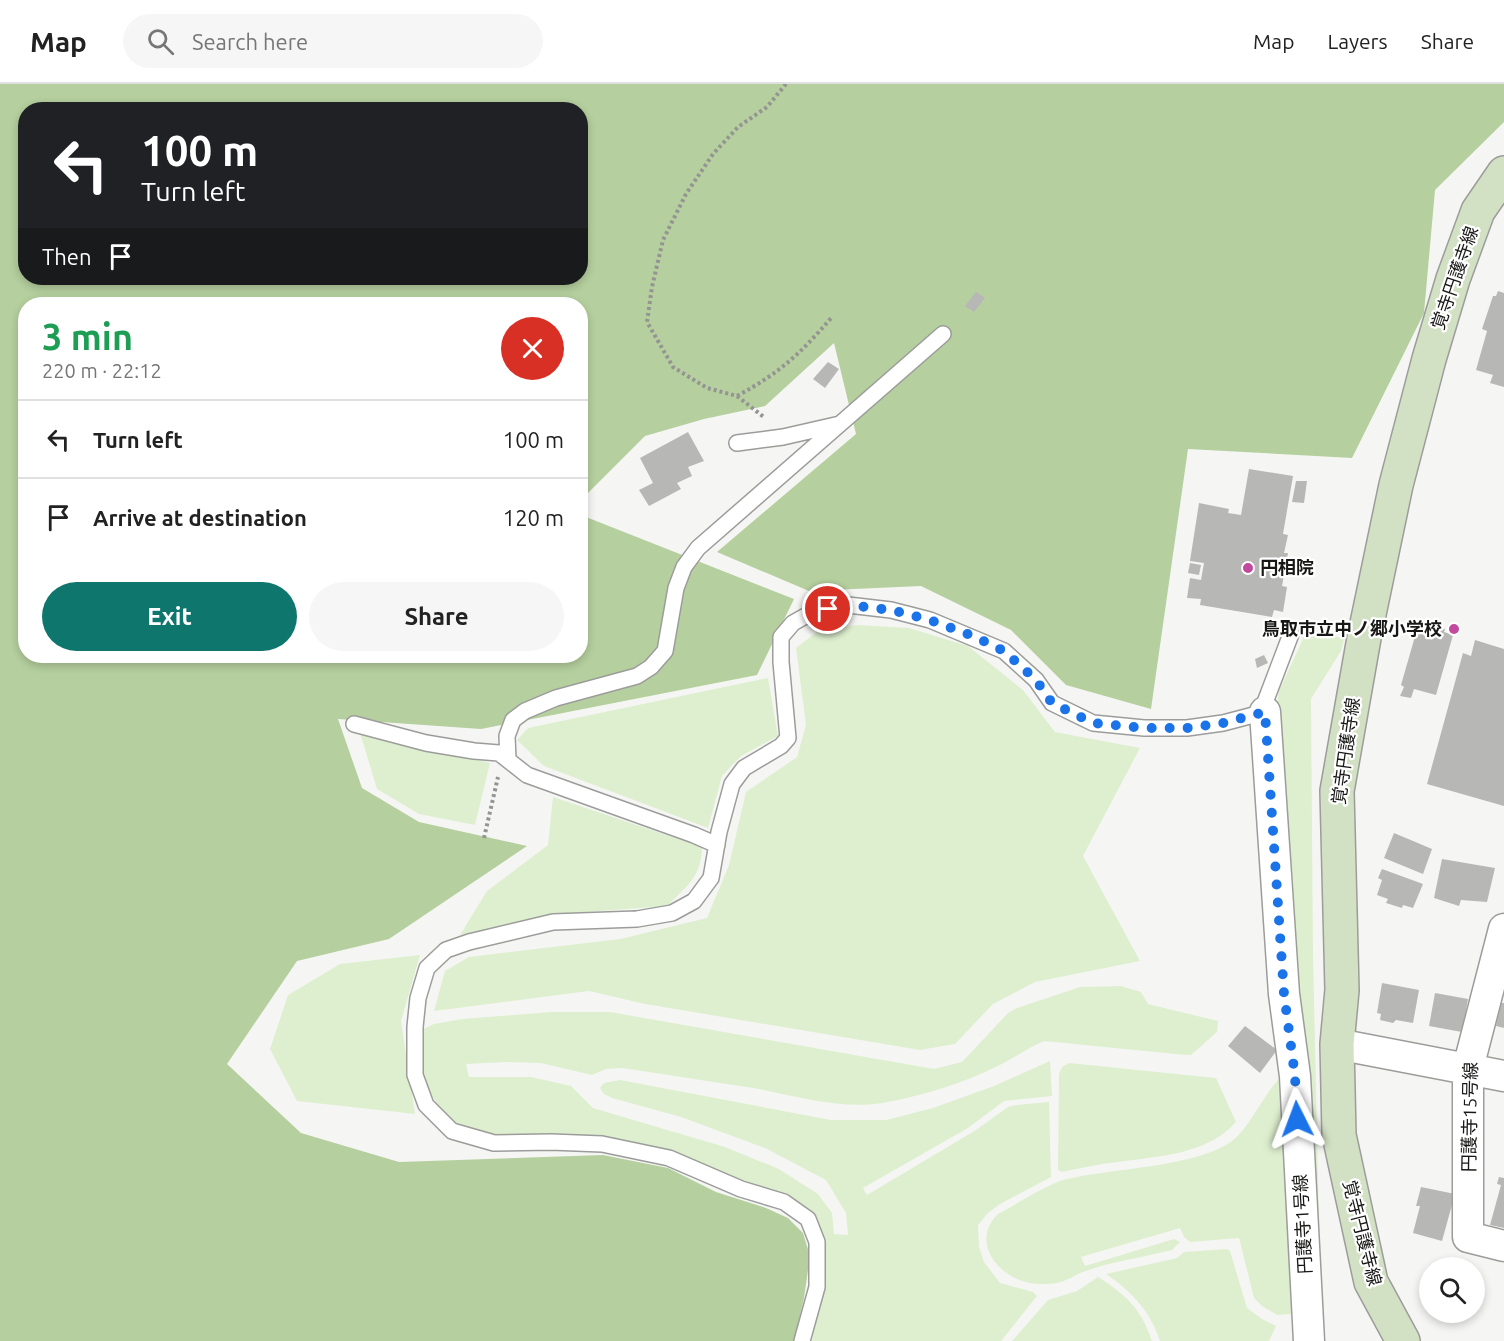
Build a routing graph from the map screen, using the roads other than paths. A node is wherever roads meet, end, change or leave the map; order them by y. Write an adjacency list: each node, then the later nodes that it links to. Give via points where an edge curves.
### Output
1 (1504, 173): 11 (street, 覚寺円護寺線, via 1478,211 1453,279 1396,485 1364,638 1337,791 1342,990)
2 (943, 334): 3 (lane)
3 (842, 424): 4 (lane); 8 (lane, via 698,548 684,567 676,588 665,651 651,667 637,676 556,698 525,711 513,720 507,736)
4 (737, 443)
5 (1291, 634): 6 (lane, via 1264,705)
6 (1265, 712): 9 (lane, via 1187,728 1093,723 1052,703 1036,680 1004,651 973,636 891,610 848,605 809,614 793,623 781,637 788,738 744,768 732,784); 15 (street, 円護寺1号線, via 1284,994 1295,1076)
7 (354, 724): 8 (lane, via 426,743 499,753)
8 (506, 758): 9 (lane, via 527,775)
9 (717, 845): 16 (lane, via 711,878 694,902 672,913 638,919 553,922 446,950 427,968 418,998 414,1075 426,1105 452,1131 494,1143 603,1144 669,1158 741,1189 784,1202 808,1219 817,1242 817,1287)
10 (1504, 929): 12 (street, 円護寺15号線)
11 (1337, 1044): 12 (street); 17 (street, 覚寺円護寺線, via 1339,1136 1371,1282)
12 (1468, 1068): 13 (street); 14 (street, 円護寺15号線, via 1468,1237)
13 (1504, 1076)
14 (1504, 1246)
15 (1307, 1340)
16 (802, 1341)
17 (1403, 1341)

